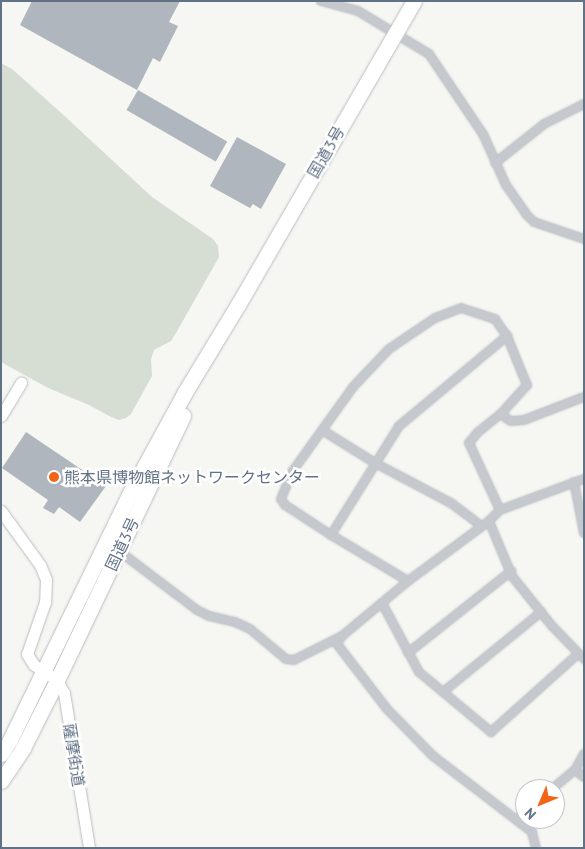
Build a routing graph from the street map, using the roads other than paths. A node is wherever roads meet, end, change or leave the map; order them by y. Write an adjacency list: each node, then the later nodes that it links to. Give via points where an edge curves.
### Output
1 (321, 1): 3 (street, via 358,11)
2 (414, 1): 3 (highway, 国道3号)
3 (396, 32): 5 (street, via 429,54 474,118); 7 (highway, 国道3号)
4 (584, 104): 5 (street, via 544,124)
5 (495, 163): 6 (street, via 506,185 534,222)
6 (584, 238)
7 (239, 303): 23 (highway, 国道3号); 31 (highway, 国道3号, via 131,491)
8 (507, 336): 11 (street, via 527,385); 13 (street, via 494,319 461,308 435,318 390,349 354,387); 14 (street, via 399,426)
9 (21, 383): 12 (street)
10 (584, 397): 11 (street, via 524,420 511,421)
11 (502, 413): 17 (street, via 469,443)
12 (1, 416)
13 (322, 430): 14 (street); 22 (street, via 292,472 282,499 285,505)
14 (375, 463): 20 (street, via 451,503); 22 (street)
15 (584, 478): 16 (street)
16 (574, 482): 17 (street); 21 (street)
17 (500, 510): 19 (street)
18 (1, 512): 31 (street, via 40,565 46,579 45,602 27,654 34,665)
19 (489, 521): 20 (street); 24 (street)
20 (481, 526): 25 (street)
21 (584, 533)
22 (331, 535): 25 (street)
23 (119, 551): 28 (street, via 197,610 250,630 286,659 294,660); 32 (highway, 国道3号)
24 (511, 571): 27 (street); 29 (street)
25 (408, 581): 26 (street)
26 (382, 603): 28 (street); 29 (street)
27 (541, 612): 30 (street); 33 (street)
28 (342, 636): 40 (street, via 337,644 387,709 433,756)
29 (408, 652): 33 (street, via 418,672)
30 (581, 656): 33 (street, via 491,732)
31 (43, 670): 32 (street); 34 (highway, 国道3号)
32 (57, 680): 39 (highway, 国道3号); 42 (street, 薩摩街道, via 64,693)
33 (443, 692)
34 (1, 754)
35 (584, 754): 36 (street)
36 (574, 770): 37 (street); 38 (street)
37 (584, 777)
38 (564, 779)
39 (1, 781)
40 (515, 818)
41 (529, 829): 43 (street)
42 (89, 848)
43 (536, 848)

